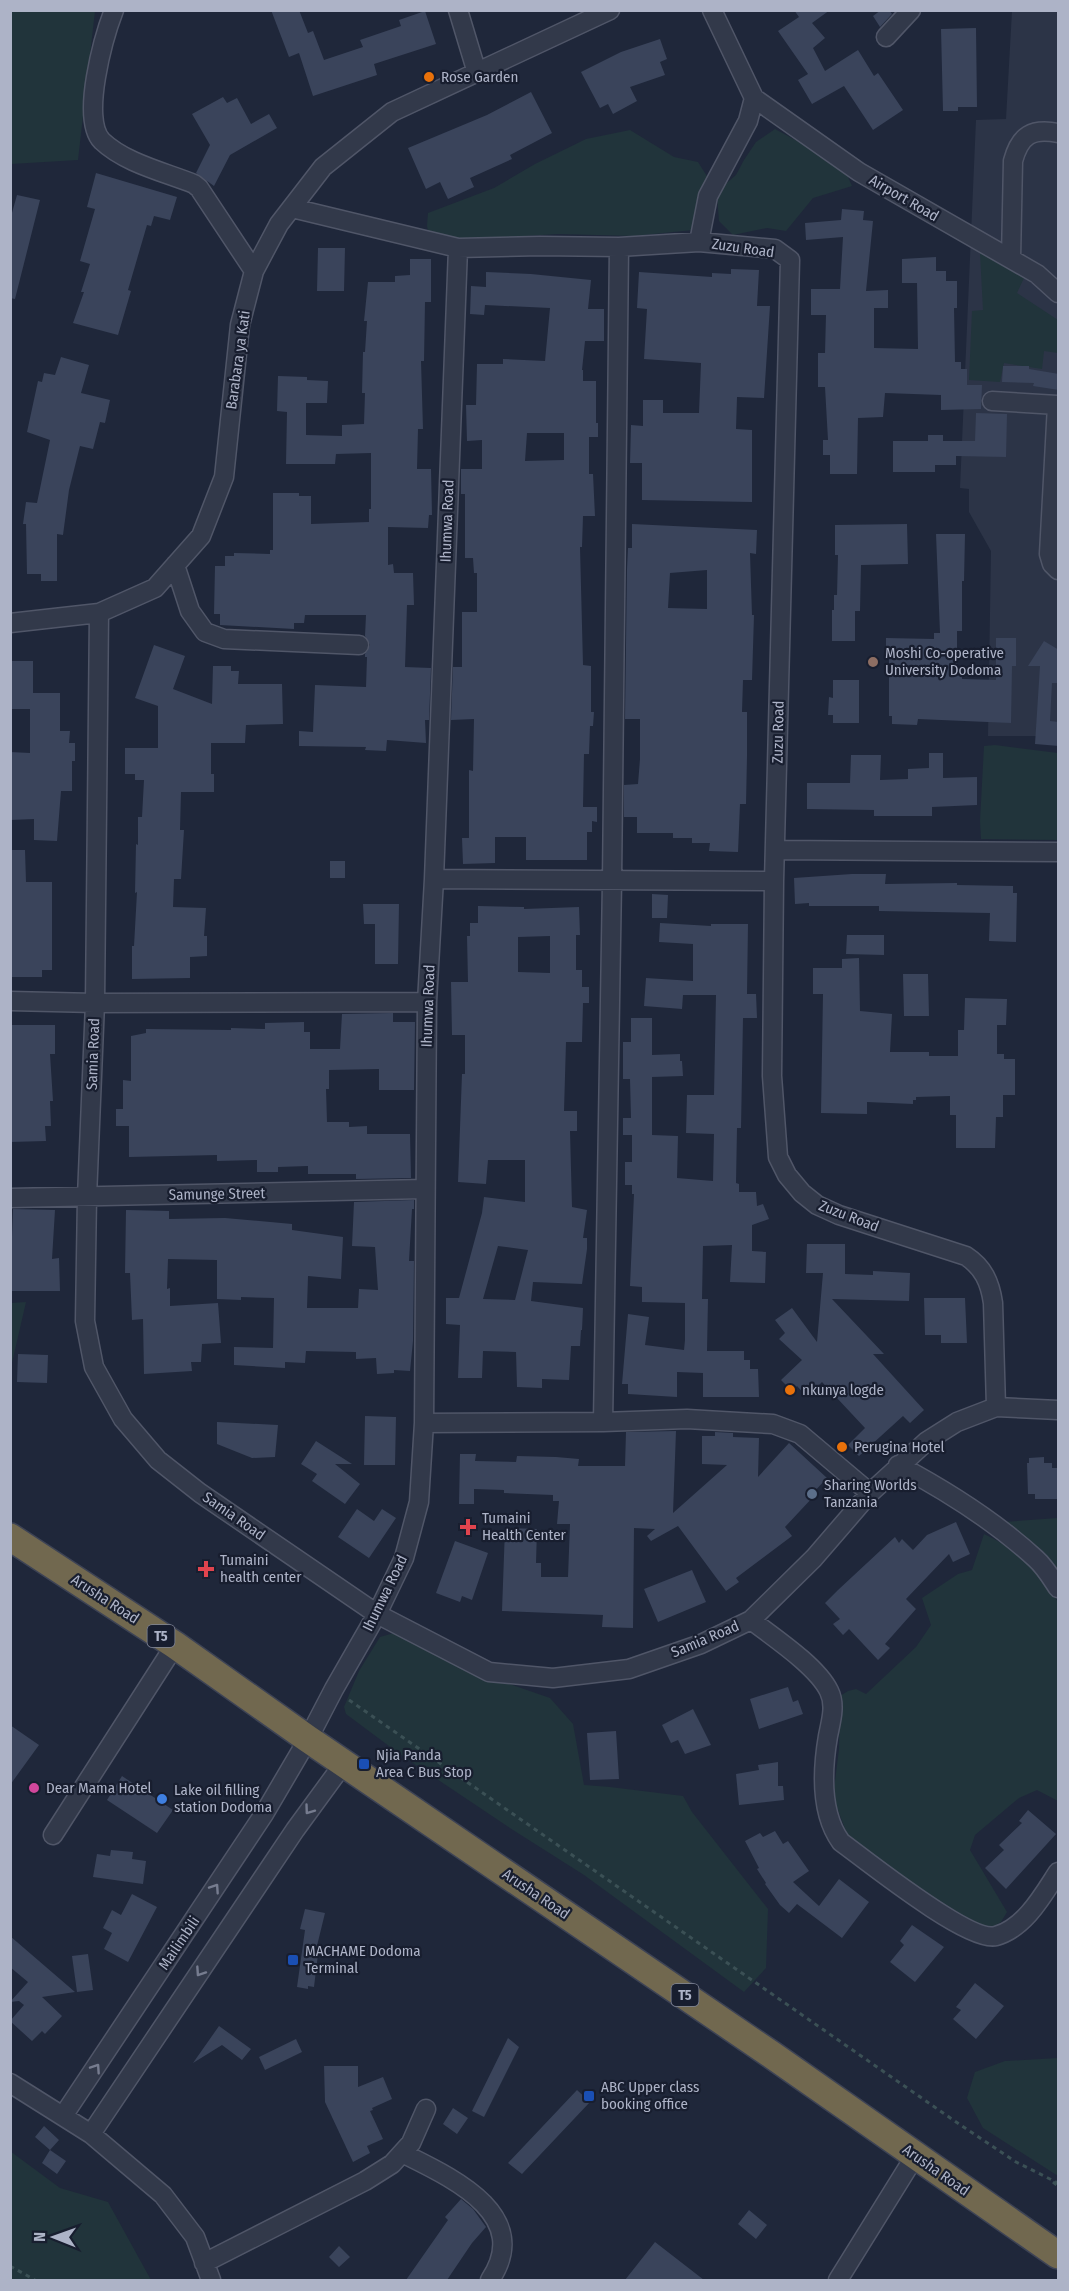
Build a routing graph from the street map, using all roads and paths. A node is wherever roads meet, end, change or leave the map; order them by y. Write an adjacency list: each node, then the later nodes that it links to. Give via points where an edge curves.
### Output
1 (114, 10): 15 (street, via 94,93 93,113 100,139 124,156 199,188)
2 (458, 10): 7 (street)
3 (610, 10): 7 (street, Barabara ya Kati)
4 (712, 10): 8 (street)
5 (911, 10): 6 (street)
6 (886, 37)
7 (477, 73): 10 (street, Barabara ya Kati, via 392,112 323,167)
8 (754, 98): 11 (street, via 748,121 708,196); 14 (street, Airport Road, via 859,172)
9 (1059, 133): 14 (street, via 1030,134 1017,147 1013,161)
10 (292, 208): 13 (street, Zuzu Road); 15 (street, Barabara ya Kati)
11 (699, 242): 12 (street, Zuzu Road); 24 (street, Zuzu Road, via 775,249 790,260)
12 (619, 247): 13 (street, Zuzu Road); 27 (street)
13 (458, 248): 26 (street, Ihumwa Road)
14 (1011, 259): 16 (street, Airport Road)
15 (254, 271): 19 (street, Barabara ya Kati, via 240,325 224,477 201,536)
16 (1059, 293)
17 (992, 401): 18 (street)
18 (1058, 405): 20 (street, via 1049,554)
19 (175, 565): 21 (street, Barabara ya Kati, via 155,588); 23 (street, via 190,611 205,632 224,639)
20 (1059, 570)
21 (99, 613): 22 (street, Barabara ya Kati); 31 (street, Samia Road)
22 (10, 623)
23 (359, 645)
24 (775, 850): 25 (street); 28 (street, Zuzu Road)
25 (1059, 852)
26 (435, 879): 27 (street); 30 (street, Ihumwa Road)
27 (612, 881): 28 (street); 37 (street)
28 (774, 881): 35 (street, Zuzu Road, via 772,1076 778,1157 787,1175 817,1205 977,1263 991,1288 993,1303)
29 (10, 1000): 31 (street)
30 (427, 1002): 31 (street); 32 (street, Ihumwa Road)
31 (95, 1003): 33 (street, Samia Road)
32 (424, 1189): 33 (street, Samunge Street); 38 (street, Ihumwa Road)
33 (87, 1197): 34 (street, Samunge Street); 43 (street, Samia Road, via 85,1321 94,1367 123,1419 158,1460 200,1493)
34 (10, 1198)
35 (996, 1407): 36 (street, Samia Road); 39 (street, Samia Road, via 957,1422)
36 (1059, 1410)
37 (603, 1422): 38 (street); 40 (street, via 687,1419 773,1424 800,1434)
38 (424, 1423): 43 (street, Ihumwa Road, via 419,1502 404,1558)
39 (898, 1466): 40 (street, Samia Road); 42 (street, via 929,1482 1006,1535 1038,1560)
40 (870, 1493): 44 (street, Samia Road, via 814,1558)
41 (10, 1537): 45 (highway, Arusha Road / T5)
42 (1059, 1588)
43 (377, 1614): 44 (street, Samia Road, via 489,1672 553,1678 629,1669 701,1644); 46 (street, Ihumwa Road)
44 (751, 1620): 50 (street, via 819,1677 829,1691 832,1716 824,1786 828,1817 841,1842 934,1911 988,1937 1003,1933 1023,1919)
45 (175, 1645): 47 (highway, Arusha Road / T5); 49 (street)
46 (334, 1689): 47 (street, Ihumwa Road); 57 (path, via 950,2118 1016,2162)
47 (308, 1739): 48 (highway, Arusha Road / T5); 53 (street, Mailimbili, one-way to 47, via 264,1814)
48 (344, 1763): 54 (street, one-way to 54); 56 (highway, Arusha Road / T5)
49 (53, 1836)
50 (1059, 1872)
51 (10, 2083): 53 (street)
52 (426, 2109): 55 (street, via 411,2143)
53 (63, 2116): 54 (street)
54 (91, 2134): 59 (street, via 163,2195 195,2237)
55 (402, 2152): 59 (street, via 392,2164 365,2181); 63 (street, via 458,2183 482,2201 497,2221 503,2240 500,2266)
56 (915, 2156): 58 (highway, Arusha Road / T5); 64 (street)
57 (1059, 2184)
58 (1059, 2255)
59 (204, 2263): 62 (street)
60 (10, 2266): 61 (path)
61 (35, 2280)
62 (211, 2280)
63 (490, 2280)
64 (838, 2280)

